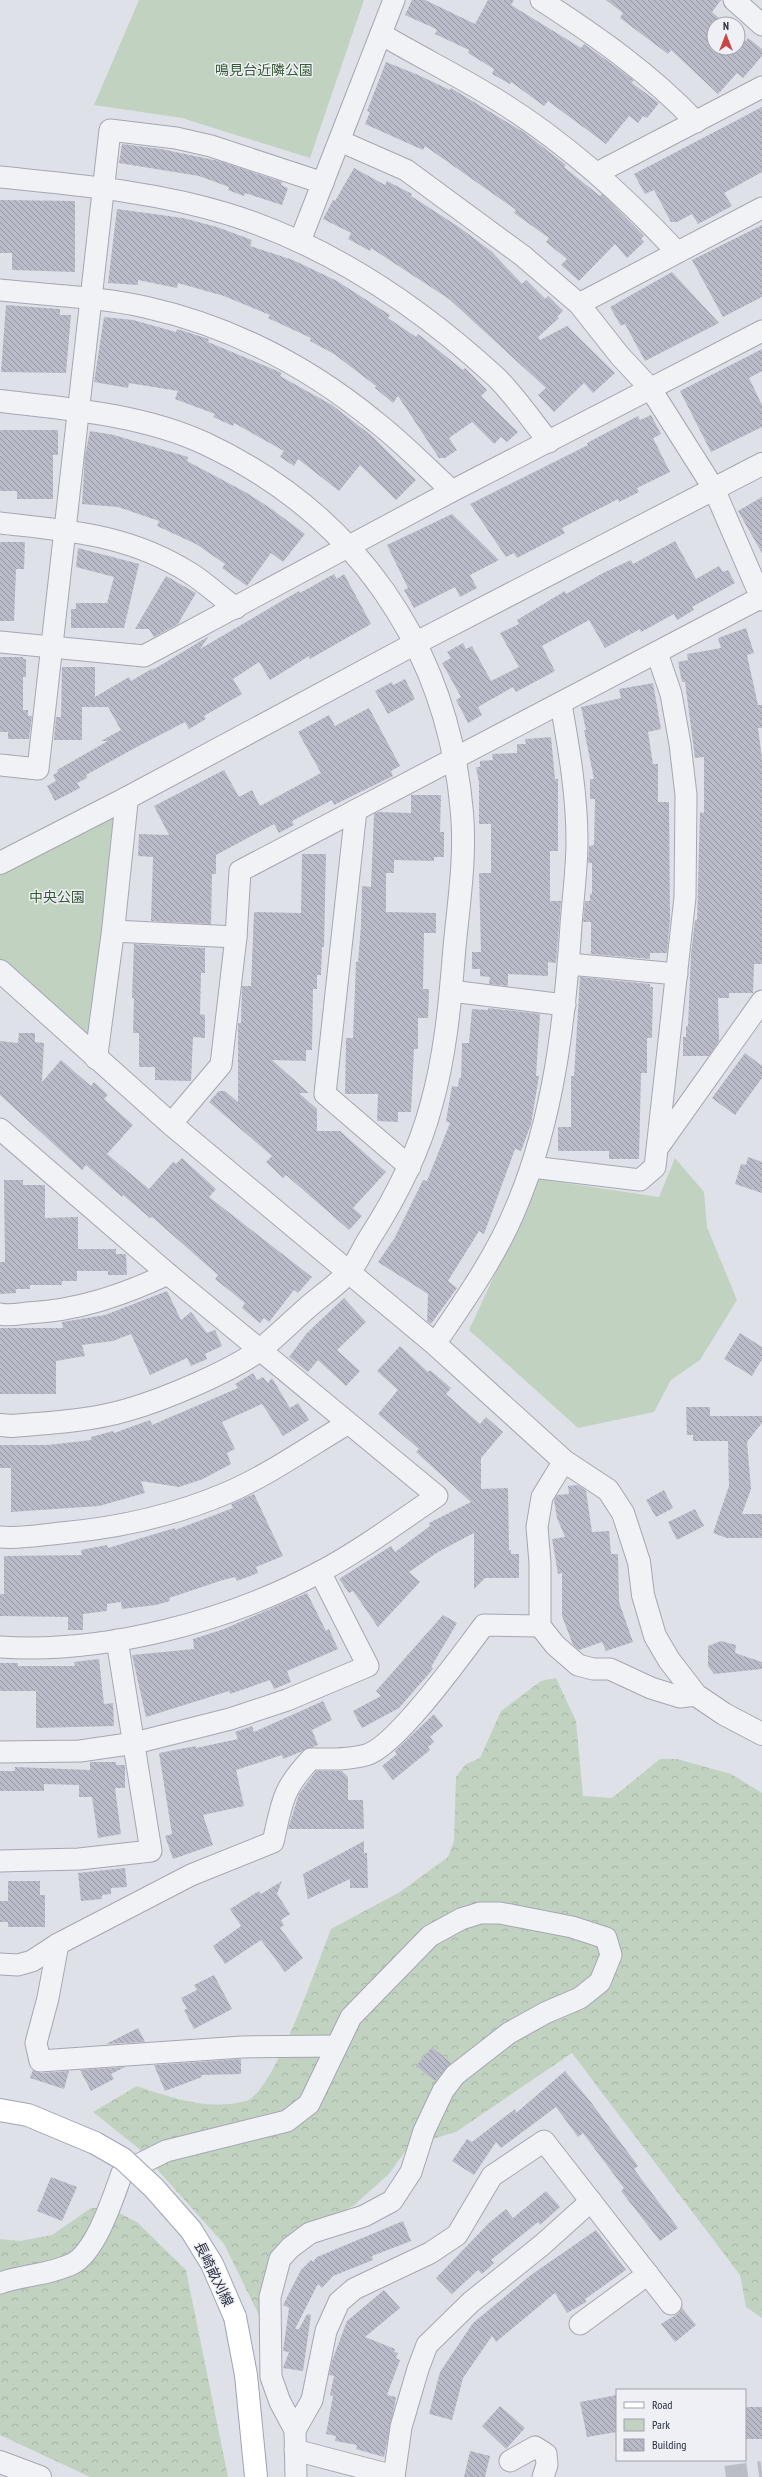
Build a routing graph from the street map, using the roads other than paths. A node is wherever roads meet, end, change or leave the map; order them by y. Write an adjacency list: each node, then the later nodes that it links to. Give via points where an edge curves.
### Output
1 (394, 0): 5 (street)
2 (541, 0): 7 (street, via 582,26 649,76)
3 (734, 0): 4 (street)
4 (762, 25)
5 (381, 34): 8 (street); 9 (street, via 494,98)
6 (762, 87): 7 (street)
7 (696, 122): 9 (street)
8 (340, 141): 11 (street); 18 (street, via 406,170 523,256)
9 (598, 173): 15 (street, via 635,207)
10 (0, 177): 12 (street)
11 (323, 183): 12 (street, via 211,146 176,138 110,130); 14 (street)
12 (104, 188): 14 (street, via 228,214); 17 (street)
13 (762, 208): 15 (street)
14 (300, 241): 23 (street, via 363,276 435,326 498,379)
15 (677, 252): 18 (street)
16 (0, 290): 17 (street)
17 (91, 300): 22 (street); 26 (street, via 144,307 214,327 286,360 333,389 377,422)
18 (579, 304): 20 (street, via 620,356)
19 (762, 331): 20 (street)
20 (650, 388): 23 (street); 25 (street)
21 (0, 401): 22 (street)
22 (76, 410): 28 (street); 29 (street, via 155,426 203,442 268,478 310,509)
23 (549, 442): 26 (street)
24 (762, 464): 25 (street)
25 (714, 489): 30 (street); 33 (street)
26 (452, 492): 29 (street)
27 (0, 524): 28 (street)
28 (65, 531): 31 (street, via 110,538 168,561 192,574); 34 (street)
29 (350, 548): 31 (street); 33 (street, via 385,594)
30 (762, 598): 35 (street)
31 (236, 608): 34 (street, via 144,656)
32 (0, 642): 34 (street)
33 (416, 643): 37 (street, via 440,700); 39 (street)
34 (52, 648): 38 (street, via 38,769)
35 (657, 653): 36 (street); 46 (street, via 671,694 686,794 685,897)
36 (561, 704): 37 (street); 44 (street, via 572,762 577,842)
37 (455, 758): 40 (street); 47 (street, via 462,815 462,856)
38 (0, 765)
39 (126, 798): 41 (street); 42 (street)
40 (356, 810): 43 (street, via 240,871); 54 (street, via 325,1094)
41 (0, 862)
42 (113, 931): 43 (street); 50 (street)
43 (236, 937): 51 (street, via 221,1065)
44 (568, 964): 46 (street); 49 (street)
45 (0, 971): 50 (street)
46 (677, 974): 53 (street)
47 (451, 991): 49 (street); 54 (street, via 434,1094)
48 (762, 1001): 53 (street)
49 (565, 1005): 55 (street, via 556,1064)
50 (96, 1058): 51 (street)
51 (171, 1124): 56 (street)
52 (0, 1129): 57 (street)
53 (658, 1146): 55 (street, via 655,1167 640,1180)
54 (410, 1167): 56 (street, via 394,1202)
55 (532, 1167): 59 (street, via 517,1207 480,1276)
56 (350, 1271): 59 (street); 60 (street)
57 (168, 1274): 58 (street, via 134,1290 98,1302 49,1312); 60 (street)
58 (0, 1314)
59 (435, 1344): 63 (street)
60 (260, 1350): 61 (street); 62 (street, via 228,1368 162,1398 126,1410 62,1422)
61 (347, 1424): 64 (street, via 261,1476 229,1492 189,1507 138,1522 88,1531); 65 (street, via 437,1496 375,1539)
62 (0, 1425)
63 (564, 1461): 66 (street, via 542,1497 537,1527); 69 (street, via 608,1490 623,1513 638,1562 643,1595 655,1636)
64 (0, 1537)
65 (320, 1572): 67 (street, via 261,1599 188,1624); 71 (street, via 368,1666 287,1700 230,1719)
66 (540, 1626): 69 (street, via 555,1645 578,1665 593,1669 610,1669 651,1688 680,1697); 74 (street, via 484,1625 420,1708 382,1745 367,1755 311,1759 293,1778 282,1800 273,1842 213,1864)
67 (117, 1640): 68 (street, via 63,1646); 71 (street)
68 (0, 1647)
69 (696, 1695): 70 (street, via 724,1714)
70 (762, 1734)
71 (135, 1743): 72 (street, via 80,1751); 73 (street, via 151,1851 79,1859)
72 (0, 1752)
73 (0, 1861)
74 (58, 1944): 75 (street, via 32,1961 18,1965); 76 (street, via 36,2043 40,2060 242,2047)
75 (0, 1964)
76 (336, 2046): 80 (street, via 309,2104 287,2121 166,2151 122,2173 104,2221 90,2246 73,2263 39,2275); 83 (street, via 351,2017 374,1991 430,1936 461,1919 480,1913 500,1913 572,1927 606,1938 611,1955 600,1982 580,1998 545,2013 510,2033 455,2075 443,2091 424,2131 410,2172 392,2201 364,2216 310,2233 280,2259 270,2297 271,2377)
77 (0, 2110): 88 (main road, 長崎畝刈線, bridge, via 28,2115 95,2143 123,2159 154,2188 192,2230 212,2264 234,2317 246,2375)
78 (591, 2201): 79 (street); 83 (street, via 544,2141 492,2176 457,2235 430,2253 354,2289 338,2302 326,2331 312,2400); 87 (street, via 542,2245 471,2302 427,2345 401,2427)
79 (648, 2274): 81 (street); 82 (street)
80 (0, 2283)
81 (671, 2304)
82 (580, 2324)
83 (295, 2440): 87 (street); 89 (street)
84 (510, 2461): 90 (street, via 535,2447 546,2454 547,2465)
85 (0, 2462): 86 (street)
86 (35, 2475)
87 (394, 2476)
88 (256, 2477)
89 (296, 2477)
90 (543, 2477)

